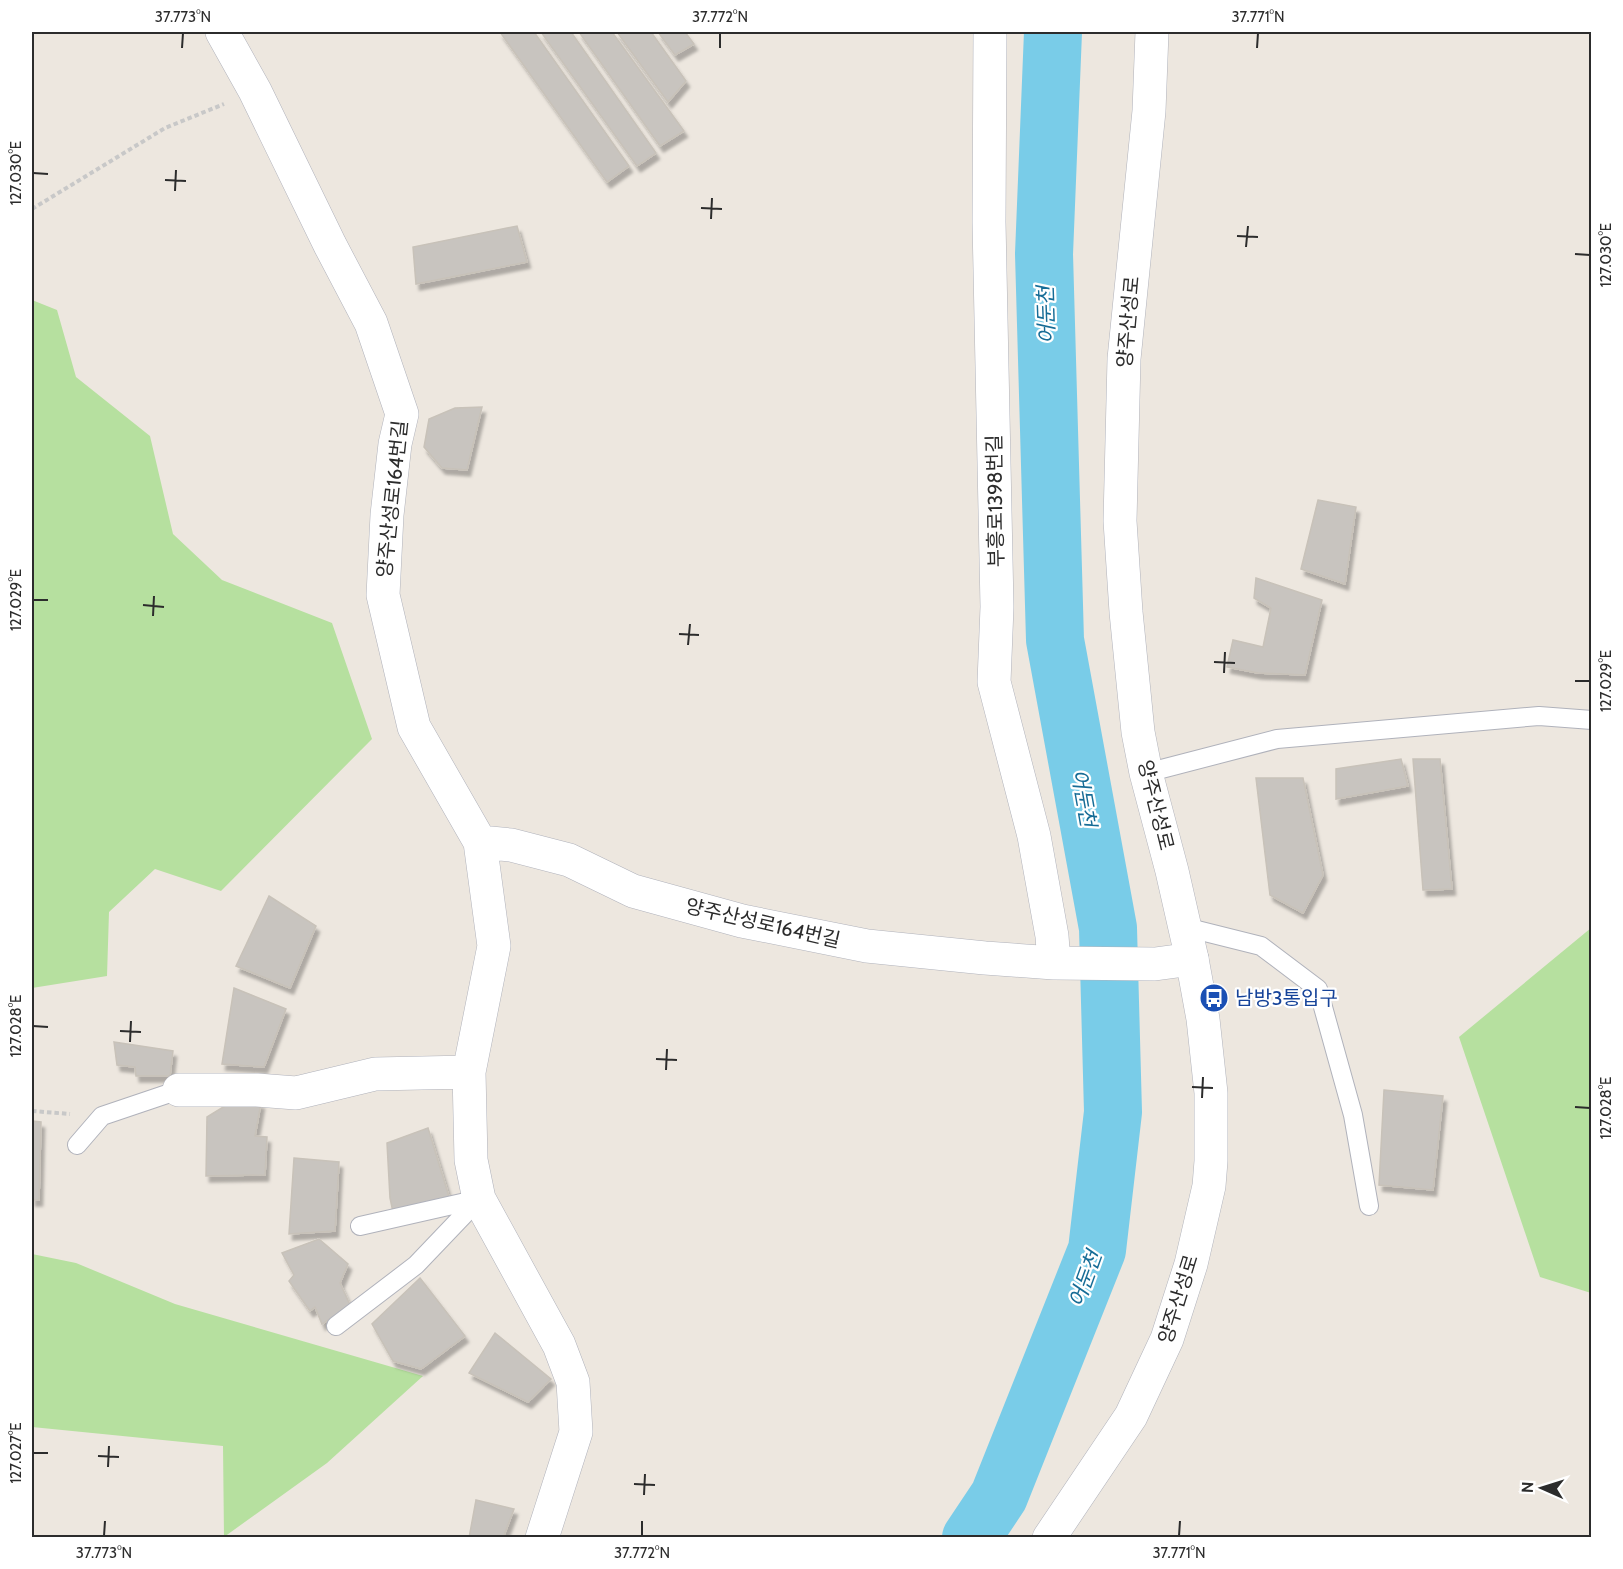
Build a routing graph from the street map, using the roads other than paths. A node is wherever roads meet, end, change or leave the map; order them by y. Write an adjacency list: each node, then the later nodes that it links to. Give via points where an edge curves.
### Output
1 (222, 32): 6 (street, 양주산성로164번길, via 371,323 402,414 387,515 383,595 414,727)
2 (990, 32): 9 (street, 부흥로1398번길, via 989,222 997,607 994,682 1034,836)
3 (1152, 32): 5 (street, 양주산성로, via 1149,111 1124,359 1120,521 1138,732)
4 (1592, 720): 5 (lane, via 1539,716 1277,739)
5 (1146, 773): 7 (street, 양주산성로)
6 (480, 842): 9 (street, 양주산성로164번길, via 511,845 569,860 633,891 742,921 867,946); 10 (street, 양주산성로164번길, via 494,946)
7 (1185, 927): 8 (street, 양주산성로); 14 (lane, via 1261,945 1318,988 1353,1115)
8 (1192, 958): 9 (street, 양주산성로164번길, via 1155,964); 18 (street, 양주산성로, via 1208,1060 1212,1161 1191,1264 1167,1339 1131,1416)
9 (1054, 963)
10 (469, 1072): 11 (street, via 375,1074 296,1093); 13 (street, 양주산성로164번길, via 471,1160)
11 (179, 1090): 12 (lane, via 102,1116)
12 (77, 1145)
13 (479, 1199): 15 (lane); 16 (lane, via 416,1265); 17 (street, 양주산성로164번길, via 559,1345 573,1382 576,1432)
14 (1369, 1206)
15 (360, 1226)
16 (336, 1326)
17 (542, 1538)
18 (1049, 1538)

